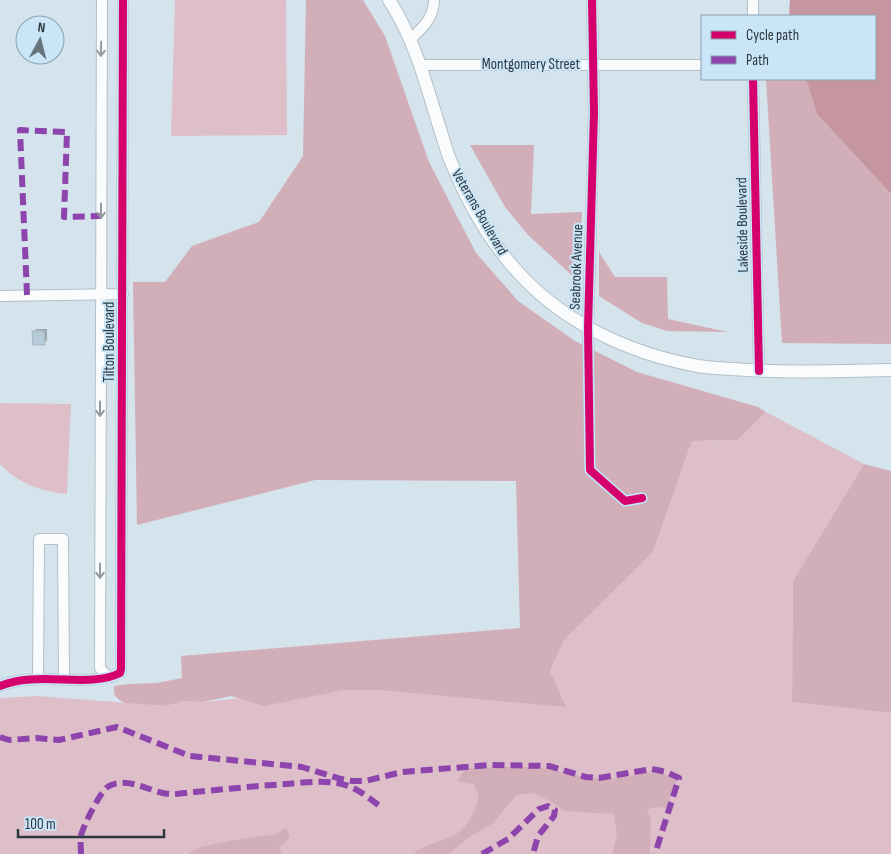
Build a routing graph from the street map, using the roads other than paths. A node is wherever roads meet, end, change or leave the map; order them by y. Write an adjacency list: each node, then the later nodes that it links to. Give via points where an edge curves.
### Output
1 (102, 0): 14 (street, Tilton Boulevard, one-way to 14)
2 (123, 0): 13 (street, Tilton Boulevard)
3 (389, 0): 8 (main road, Veterans Boulevard)
4 (434, 0): 8 (street, via 432,14)
5 (592, 0): 9 (street, Seabrook Avenue)
6 (753, 0): 7 (street)
7 (753, 15)
8 (409, 40): 10 (main road, Veterans Boulevard)
9 (592, 64): 10 (street, Montgomery Street); 11 (street, Montgomery Street); 16 (street, Seabrook Avenue, via 594,112)
10 (420, 65): 16 (main road, Veterans Boulevard, via 450,161 484,225 509,263 559,309)
11 (701, 65)
12 (753, 80): 18 (street, Lakeside Boulevard)
13 (123, 294): 14 (street); 20 (street, Tilton Boulevard, via 121,669)
14 (101, 295): 15 (street); 20 (street, Tilton Boulevard, one-way to 20, via 100,668)
15 (0, 296)
16 (588, 328): 18 (main road, Veterans Boulevard, via 644,353 699,366); 19 (street, Seabrook Avenue, via 590,470 625,501)
17 (891, 370): 18 (main road, Veterans Boulevard)
18 (758, 371)
19 (642, 498)
20 (111, 677): 22 (street)
21 (38, 678): 22 (street); 22 (street, via 39,539 63,539); 23 (street)
22 (64, 679)
23 (0, 686)

